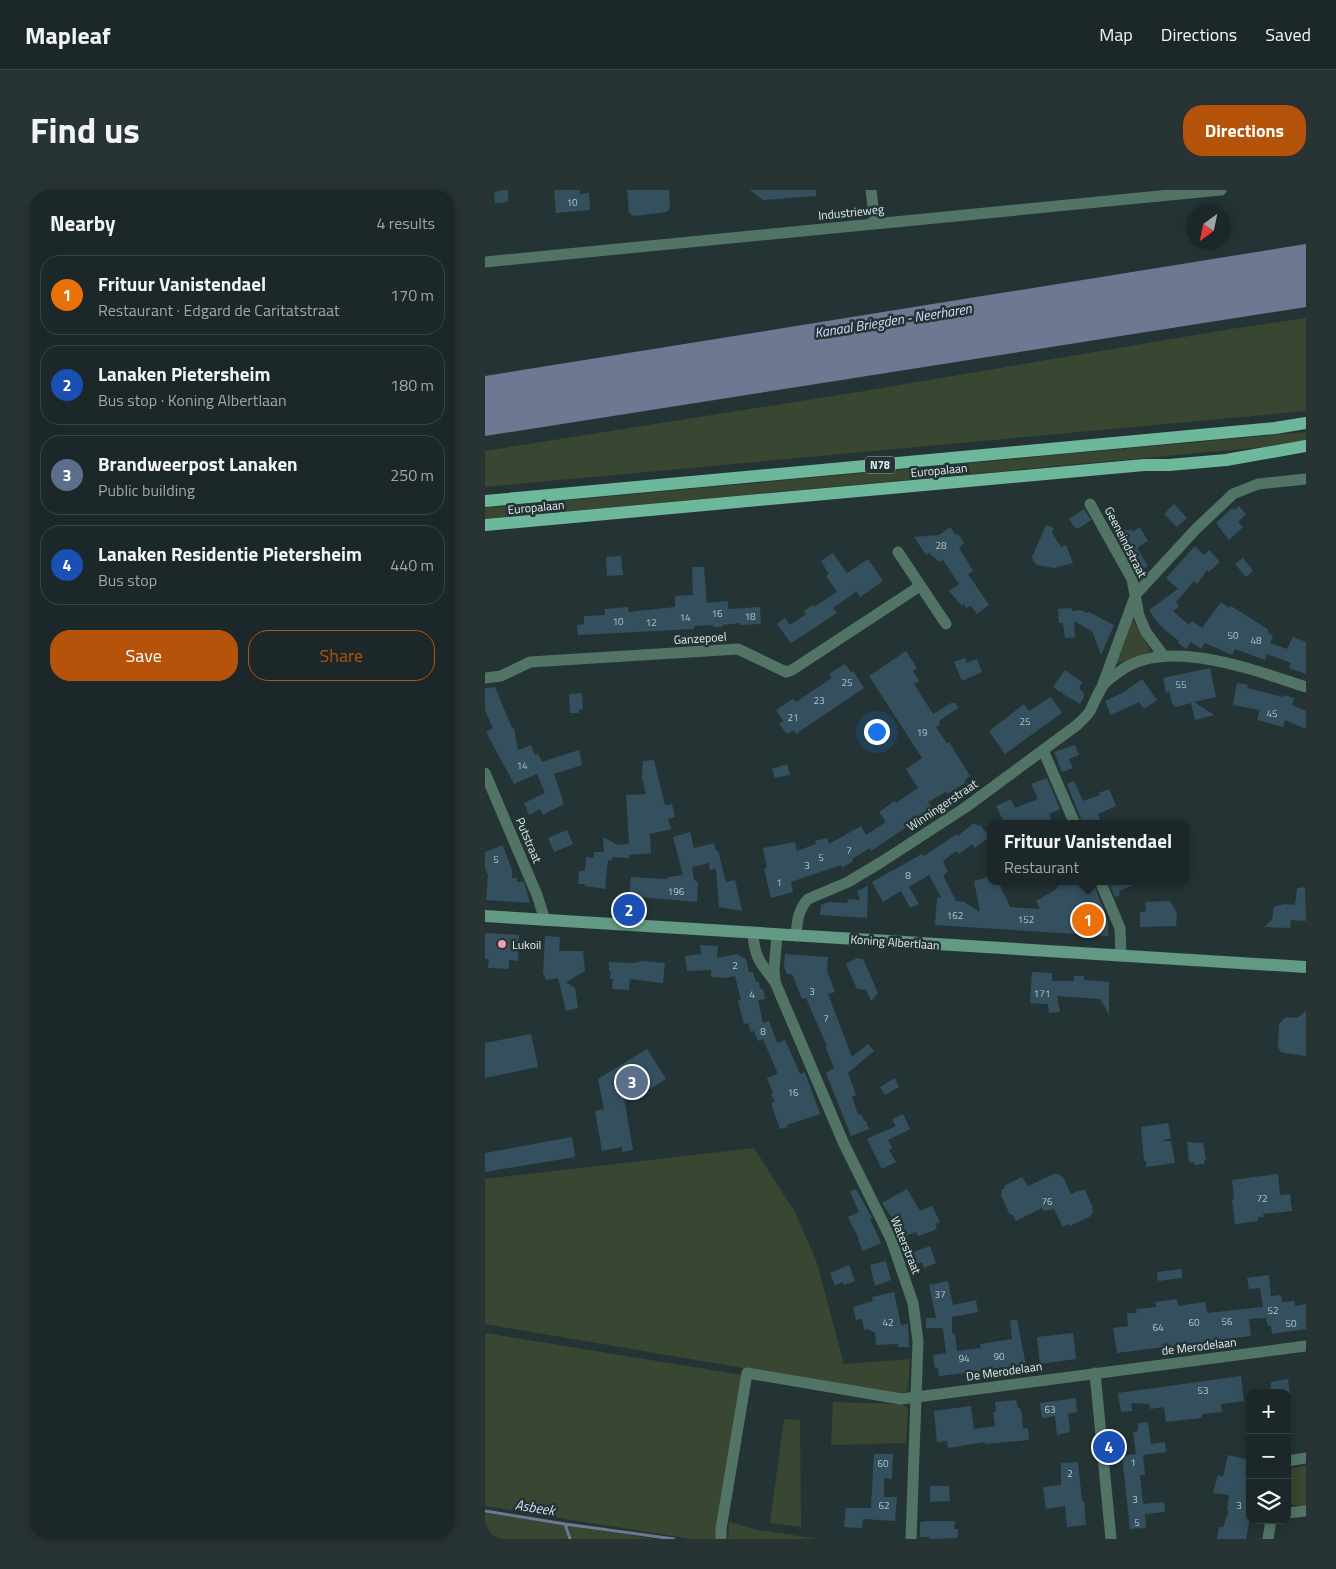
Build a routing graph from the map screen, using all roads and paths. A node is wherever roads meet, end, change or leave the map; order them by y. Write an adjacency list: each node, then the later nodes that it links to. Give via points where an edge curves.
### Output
1 (871, 190): 3 (street)
2 (1221, 190): 3 (street, Industrieweg)
3 (875, 224): 4 (street, Industrieweg)
4 (485, 262)
5 (1306, 423): 8 (main road, Europalaan / N78, via 1049,450)
6 (1306, 446): 10 (main road, Europalaan / N78, via 1226,460)
7 (1306, 479): 13 (street, Winningerstraat, via 1258,484 1233,494)
8 (485, 501)
9 (1091, 504): 13 (street, Geeneindstraat, via 1132,579)
10 (485, 525)
11 (898, 552): 12 (street)
12 (920, 586): 14 (street); 16 (street, Ganzepoel, via 786,672 738,649 530,662 501,676)
13 (1136, 594): 15 (street, Geeneindstraat, via 1145,632); 17 (street, Winningerstraat)
14 (946, 624)
15 (1163, 655): 17 (street, Winningerstraat, via 1134,662); 18 (street, Winningerstraat, via 1228,662)
16 (485, 678)
17 (1103, 686): 19 (street, Winningerstraat, via 1089,713)
18 (1306, 687)
19 (1043, 750): 21 (street); 27 (street, Winningerstraat, via 966,807 883,861 848,882 808,899 799,912)
20 (485, 773): 24 (street, Putstraat)
21 (1073, 820)
22 (1102, 885): 28 (street, via 1120,928)
23 (485, 916): 24 (street, Koning Albertlaan)
24 (545, 920): 25 (street, Koning Albertlaan)
25 (753, 933): 26 (street, Koning Albertlaan); 30 (street, Waterstraat, via 754,950)
26 (777, 935): 27 (street, Koning Albertlaan); 30 (street, Waterstraat)
27 (796, 936): 28 (street, Koning Albertlaan)
28 (1121, 956): 29 (street, Koning Albertlaan)
29 (1306, 967)
30 (775, 982): 33 (street, Waterstraat, via 901,1267 913,1303 918,1341)
31 (1306, 1346): 32 (street, de Merodelaan)
32 (1095, 1373): 33 (street, De Merodelaan); 41 (street)
33 (917, 1398): 39 (street, De Merodelaan, via 901,1399 747,1373); 40 (street, Waterstraat)
34 (1306, 1458): 35 (street)
35 (1291, 1460)
36 (1306, 1511): 37 (street)
37 (1291, 1513)
38 (1270, 1524): 42 (street)
39 (721, 1539)
40 (911, 1539)
41 (1111, 1539)
42 (1268, 1539)

